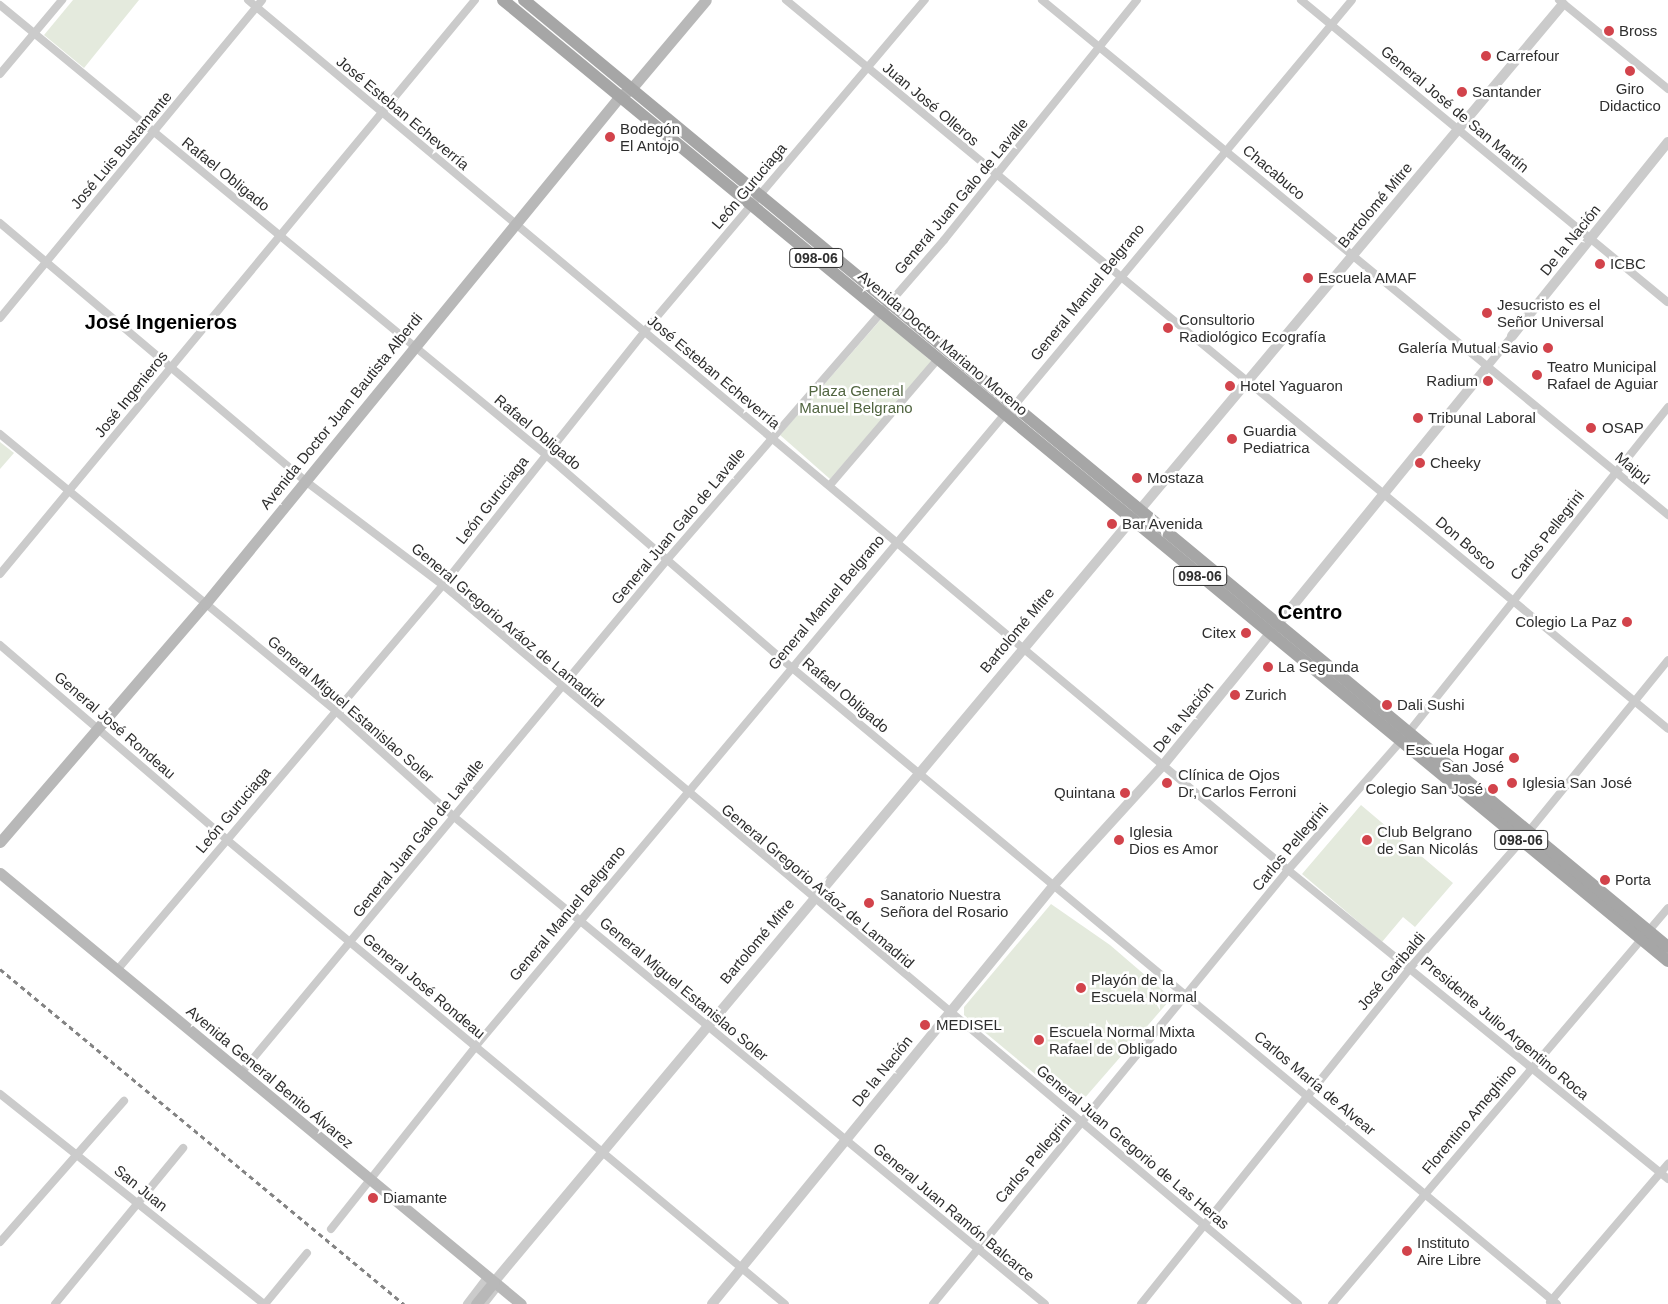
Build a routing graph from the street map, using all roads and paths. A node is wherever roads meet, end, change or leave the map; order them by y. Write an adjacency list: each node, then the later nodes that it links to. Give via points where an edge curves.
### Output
1 (62, 0): 18 (street)
2 (248, 0): 16 (street, José Esteban Echeverría)
3 (262, 0): 16 (street, José Luis Bustamante)
4 (475, 0): 24 (street, José Ingenieros)
5 (504, 0): 23 (main road, Avenida Doctor Mariano Moreno / 098-06)
6 (524, 0): 23 (main road, Avenida Doctor Mariano Moreno / 098-06)
7 (706, 0): 23 (main road, Avenida Doctor Juan Bautista Alberdi)
8 (786, 0): 20 (street, Juan José Olleros)
9 (925, 0): 20 (street, León Guruciaga)
10 (1042, 0): 19 (street, Chacabuco)
11 (1137, 0): 19 (street, General Juan Galo de Lavalle)
12 (1301, 0): 17 (street, General José de San Martín)
13 (1352, 0): 17 (street, General Manuel Belgrano)
14 (1563, 1): 22 (street); 25 (street, Bartolomé Mitre)
15 (0, 5): 18 (street, Rafael Obligado)
16 (256, 7): 24 (street, José Esteban Echeverría); 26 (street, José Luis Bustamante)
17 (1331, 25): 25 (street, General José de San Martín); 28 (street, General Manuel Belgrano)
18 (34, 34): 21 (street); 26 (street, Rafael Obligado)
19 (1098, 47): 28 (street, Chacabuco); 29 (street, General Juan Galo de Lavalle)
20 (867, 68): 29 (street, Juan José Olleros); 30 (street, León Guruciaga)
21 (0, 74)
22 (1668, 88)
23 (626, 92): 30 (main road, Avenida Doctor Mariano Moreno / 098-06); 32 (main road, Avenida Doctor Juan Bautista Alberdi)
24 (380, 113): 32 (street, José Esteban Echeverría); 33 (street, José Ingenieros)
25 (1458, 130): 34 (street, General José de San Martín); 35 (street, Bartolomé Mitre)
26 (153, 133): 33 (street, Rafael Obligado); 36 (street, José Luis Bustamante)
27 (1668, 142): 34 (street, De la Nación)
28 (1225, 149): 35 (street, Chacabuco); 37 (street, General Manuel Belgrano)
29 (996, 176): 37 (street, Juan José Olleros); 39 (street, General Juan Galo de Lavalle)
30 (754, 200): 39 (main road, Avenida Doctor Mariano Moreno / 098-06); 41 (street, León Guruciaga)
31 (0, 222): 36 (street, General Gregorio Aráoz de Lamadrid)
32 (515, 224): 41 (street, José Esteban Echeverría); 43 (main road, Avenida Doctor Juan Bautista Alberdi)
33 (282, 236): 43 (street, Rafael Obligado); 45 (street, José Ingenieros)
34 (1590, 240): 38 (street, General José de San Martín); 42 (street, De la Nación)
35 (1352, 254): 46 (street, Chacabuco); 47 (street, Bartolomé Mitre)
36 (47, 259): 40 (street, José Luis Bustamante); 45 (street, General Gregorio Aráoz de Lamadrid)
37 (1118, 278): 47 (street, Juan José Olleros); 48 (street, General Manuel Belgrano)
38 (1668, 302)
39 (886, 307): 44 (main road, Avenida Doctor Mariano Moreno / 098-06); 48 (main road, Avenida Doctor Mariano Moreno / 098-06); 52 (street, General Juan Galo de Lavalle)
40 (0, 318)
41 (644, 332): 52 (street, José Esteban Echeverría); 53 (street, León Guruciaga)
42 (1512, 336): 46 (street, De la Nación)
43 (413, 346): 53 (street, Rafael Obligado); 55 (main road, Avenida Doctor Juan Bautista Alberdi)
44 (938, 359): 50 (main road, Avenida Doctor Mariano Moreno / 098-06); 56 (street)
45 (172, 366): 55 (street, General Gregorio Aráoz de Lamadrid); 57 (street, José Ingenieros)
46 (1487, 367): 54 (street, Maipú); 58 (street, De la Nación)
47 (1246, 384): 58 (street, Juan José Olleros); 59 (street, Bartolomé Mitre)
48 (1014, 406): 50 (street, General Manuel Belgrano); 59 (main road, Avenida Doctor Mariano Moreno / 098-06)
49 (1668, 407): 54 (street, Carlos Pellegrini)
50 (1004, 415): 59 (main road, Avenida Doctor Mariano Moreno / 098-06); 61 (street, General Manuel Belgrano)
51 (0, 434): 57 (street, General Miguel Estanislao Soler)
52 (771, 437): 56 (street, José Esteban Echeverría); 62 (street, General Juan Galo de Lavalle)
53 (545, 454): 62 (street, Rafael Obligado); 64 (street, León Guruciaga)
54 (1616, 471): 60 (street, Maipú); 65 (street, Carlos Pellegrini)
55 (304, 480): 64 (street, General Gregorio Aráoz de Lamadrid); 66 (main road, Avenida Doctor Juan Bautista Alberdi)
56 (830, 485): 61 (street, José Esteban Echeverría)
57 (69, 491): 63 (street, José Ingenieros); 66 (street, General Miguel Estanislao Soler)
58 (1384, 493): 65 (street, Don Bosco); 67 (street, De la Nación)
59 (1136, 514): 67 (main road, Avenida Doctor Mariano Moreno / 098-06); 69 (street, Bartolomé Mitre)
60 (1668, 515)
61 (896, 542): 69 (street, José Esteban Echeverría); 71 (street, General Manuel Belgrano)
62 (666, 560): 71 (street, Rafael Obligado); 72 (street, General Juan Galo de Lavalle)
63 (0, 574)
64 (443, 585): 72 (street, General Gregorio Aráoz de Lamadrid); 74 (street, León Guruciaga)
65 (1514, 602): 73 (street, Don Bosco); 77 (street, Carlos Pellegrini)
66 (205, 604): 74 (street, General Miguel Estanislao Soler); 75 (main road, Avenida Doctor Juan Bautista Alberdi)
67 (1274, 629): 77 (main road, 098-06); 78 (street, De la Nación)
68 (0, 645): 75 (street, General José Rondeau)
69 (1021, 649): 78 (street, José Esteban Echeverría); 79 (street, Bartolomé Mitre)
70 (1668, 660): 73 (street, José Garibaldi)
71 (791, 668): 79 (street, Rafael Obligado); 80 (street, General Manuel Belgrano)
72 (560, 687): 80 (street, General Gregorio Aráoz de Lamadrid); 81 (street, General Juan Galo de Lavalle)
73 (1634, 701): 76 (street, Don Bosco); 82 (street, José Garibaldi)
74 (336, 711): 81 (street, General Miguel Estanislao Soler); 83 (street, León Guruciaga)
75 (99, 729): 83 (street, General José Rondeau); 84 (main road, Avenida Doctor Juan Bautista Alberdi)
76 (1668, 729)
77 (1404, 738): 82 (main road, 098-06); 85 (street, Carlos Pellegrini)
78 (1164, 764): 85 (street, Presidente Julio Argentino Roca); 87 (street, De la Nación)
79 (918, 773): 87 (street, Rafael Obligado); 88 (street, Bartolomé Mitre)
80 (685, 793): 88 (street, General Gregorio Aráoz de Lamadrid); 90 (street, General Manuel Belgrano)
81 (453, 816): 90 (street, General Miguel Estanislao Soler); 92 (street, General Juan Galo de Lavalle)
82 (1525, 836): 91 (main road, 098-06); 95 (street, José Garibaldi)
83 (226, 839): 92 (street, General José Rondeau); 96 (street, León Guruciaga)
84 (0, 842)
85 (1288, 870): 95 (street, Presidente Julio Argentino Roca); 97 (street, Carlos Pellegrini)
86 (0, 873): 96 (main road, Avenida General Benito Álvarez)
87 (1054, 885): 97 (street, Carlos María de Alvear); 98 (street, De la Nación)
88 (812, 899): 98 (street, General Gregorio Aráoz de Lamadrid); 99 (street, Bartolomé Mitre)
89 (1668, 908): 91 (street, Florentino Ameghino)
90 (580, 921): 99 (street, General Miguel Estanislao Soler); 100 (street, General Manuel Belgrano)
91 (1645, 935): 93 (main road, 098-06); 94 (main road, 098-06); 101 (street, Florentino Ameghino)
92 (350, 943): 100 (street, General José Rondeau); 102 (street, General Juan Galo de Lavalle)
93 (1668, 947)
94 (1668, 961)
95 (1410, 968): 101 (street, Presidente Julio Argentino Roca); 104 (street, José Garibaldi)
96 (118, 969): 102 (main road, Avenida General Benito Álvarez)
97 (1188, 994): 104 (street, Carlos María de Alvear); 106 (street, Carlos Pellegrini)
98 (949, 1013): 106 (street, General Juan Gregorio de Las Heras); 107 (street, De la Nación)
99 (706, 1026): 107 (street, General Miguel Estanislao Soler); 109 (street, Bartolomé Mitre)
100 (475, 1047): 109 (street, General José Rondeau); 114 (street, General Manuel Belgrano)
101 (1530, 1067): 112 (street, Presidente Julio Argentino Roca); 115 (street, Florentino Ameghino)
102 (241, 1073): 114 (main road, Avenida General Benito Álvarez)
103 (0, 1094): 110 (street, San Juan)
104 (1308, 1095): 115 (street, Carlos María de Alvear); 117 (street, José Garibaldi)
105 (124, 1101): 110 (street)
106 (1082, 1123): 117 (street, General Juan Gregorio de Las Heras); 120 (street, Carlos Pellegrini)
107 (846, 1140): 120 (street, General Juan Ramón Balcarce); 122 (street, De la Nación)
108 (183, 1148): 116 (street)
109 (603, 1152): 122 (street, General José Rondeau); 123 (street, Bartolomé Mitre)
110 (77, 1155): 116 (street, San Juan); 119 (street)
111 (1668, 1164): 112 (street)
112 (1661, 1173): 113 (street, Presidente Julio Argentino Roca); 124 (street)
113 (1668, 1178)
114 (371, 1180): 118 (street, General Manuel Belgrano); 123 (main road, Avenida General Benito Álvarez)
115 (1426, 1192): 124 (street, Carlos María de Alvear); 137 (street, Florentino Ameghino)
116 (137, 1203): 125 (street); 126 (street, San Juan)
117 (1204, 1224): 135 (street, José Garibaldi); 136 (street, General Juan Gregorio de Las Heras)
118 (331, 1229)
119 (0, 1242)
120 (977, 1250): 133 (street, Carlos Pellegrini); 134 (street, General Juan Ramón Balcarce)
121 (307, 1253): 126 (street)
122 (741, 1267): 131 (street, De la Nación); 132 (street, General José Rondeau)
123 (494, 1281): 127 (street); 128 (main road); 129 (street); 130 (main road, Avenida General Benito Álvarez)
124 (1553, 1303)
125 (55, 1304)
126 (264, 1304)
127 (467, 1304)
128 (476, 1304)
129 (484, 1304)
130 (521, 1304)
131 (712, 1304)
132 (785, 1304)
133 (933, 1304)
134 (1045, 1304)
135 (1140, 1304)
136 (1298, 1304)
137 (1332, 1304)

